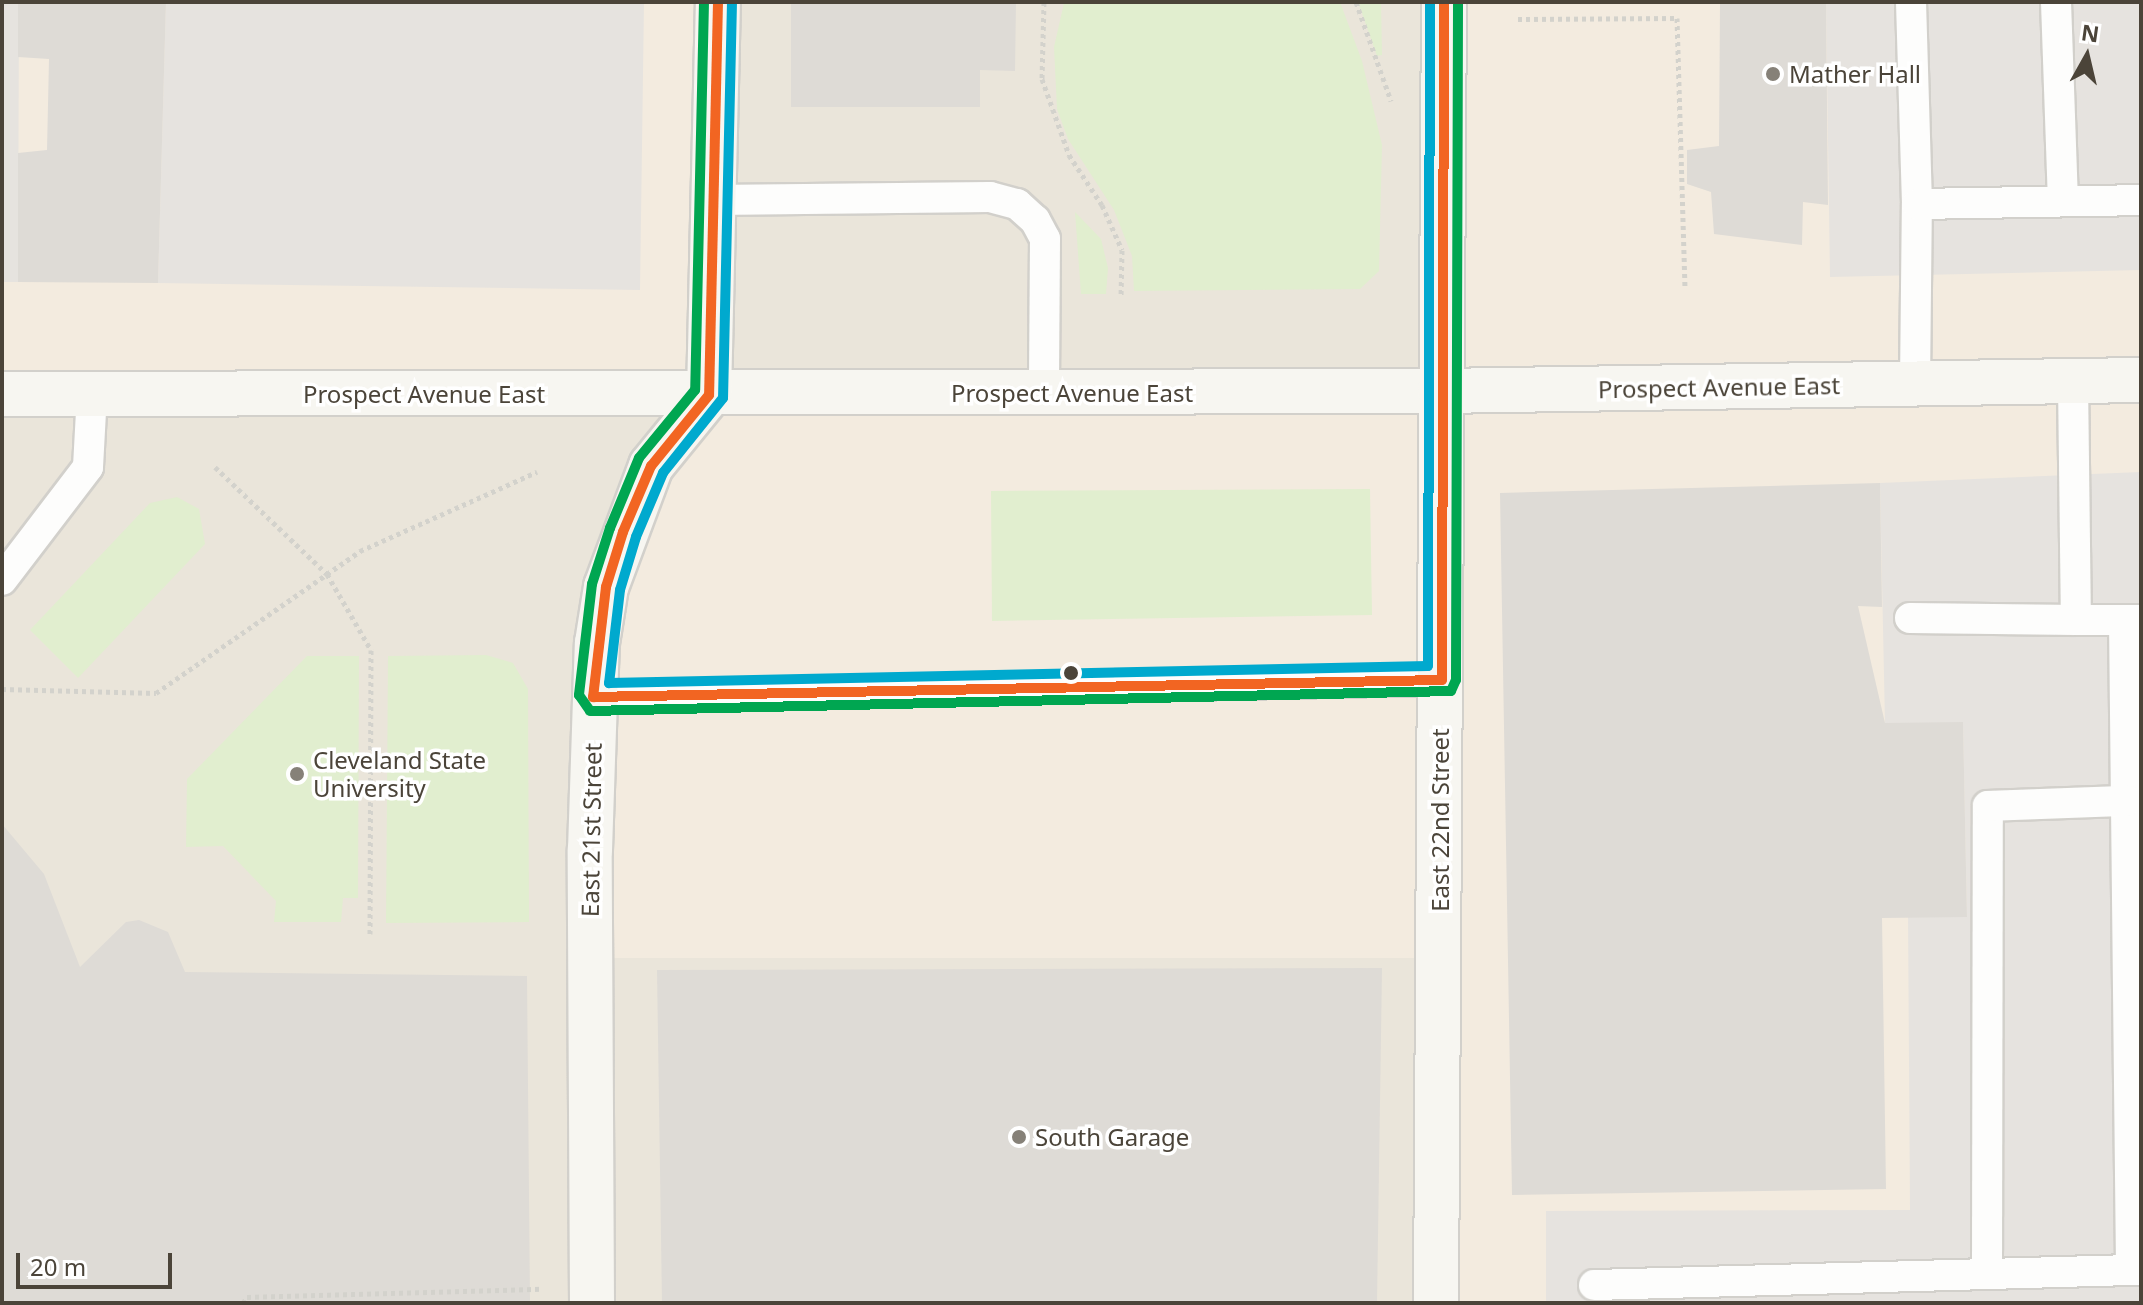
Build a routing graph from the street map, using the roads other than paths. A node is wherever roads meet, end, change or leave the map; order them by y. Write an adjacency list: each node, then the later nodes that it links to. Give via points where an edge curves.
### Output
1 (718, 2): 5 (street)
2 (1444, 2): 12 (street, East 22nd Street)
3 (1911, 2): 8 (lane)
4 (2056, 2): 7 (lane)
5 (713, 200): 14 (lane, via 990,197 1017,204 1035,220 1045,239); 16 (street)
6 (2141, 200): 7 (lane)
7 (2063, 201): 8 (lane)
8 (1917, 204): 11 (lane)
9 (2141, 380): 10 (street, Prospect Avenue East)
10 (2073, 381): 11 (street, Prospect Avenue East); 19 (lane)
11 (1915, 384): 12 (street, Prospect Avenue East)
12 (1440, 391): 14 (street, Prospect Avenue East); 21 (street, East 22nd Street)
13 (92, 392): 15 (street, Prospect Avenue East); 16 (street, Prospect Avenue East); 17 (lane, via 88,467)
14 (1044, 393): 16 (street, Prospect Avenue East)
15 (2, 394)
16 (709, 395): 22 (street, East 21st Street, via 651,466 623,532 606,587)
17 (2, 580)
18 (1910, 618): 19 (lane)
19 (2076, 620): 20 (lane)
20 (2133, 620): 23 (lane)
21 (1442, 680): 22 (lane); 28 (street, East 22nd Street)
22 (593, 697): 27 (street, East 21st Street)
23 (2127, 801): 24 (lane); 25 (lane, via 1988,806)
24 (2136, 1270): 25 (lane)
25 (1987, 1274): 26 (lane)
26 (1594, 1285)
27 (592, 1303)
28 (1436, 1303)

